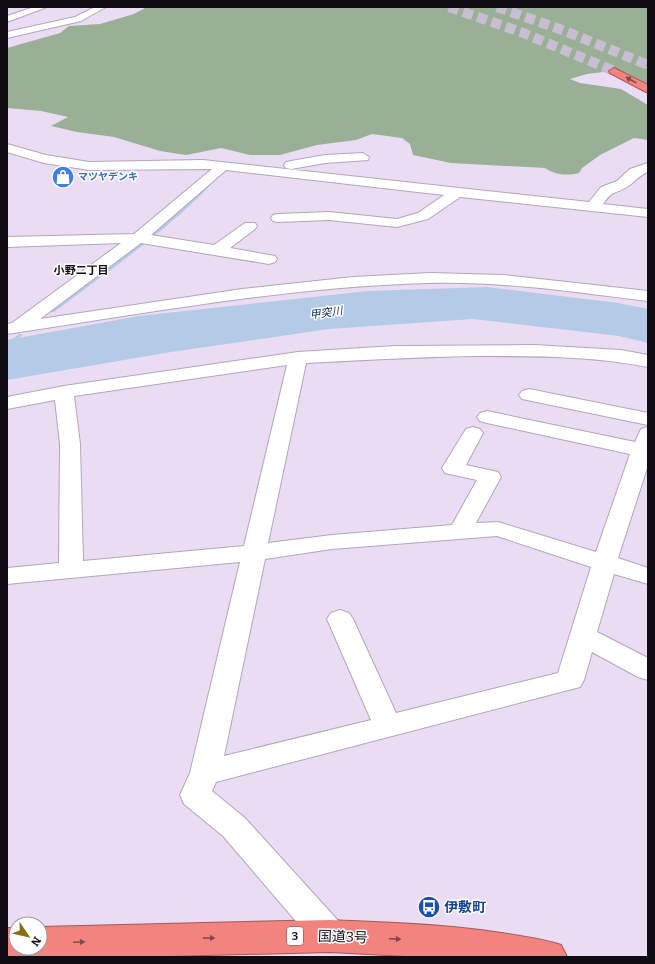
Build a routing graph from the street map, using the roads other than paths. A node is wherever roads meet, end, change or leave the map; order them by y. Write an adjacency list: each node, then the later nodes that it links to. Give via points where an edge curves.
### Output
1 (43, 7): 3 (street)
2 (102, 7): 4 (street, via 78,19)
3 (7, 19)
4 (7, 35)
5 (614, 71): 6 (highway, one-way to 5)
6 (648, 90)
7 (7, 148): 9 (street, via 44,159 89,166 179,163)
8 (363, 157): 11 (street, via 324,159 297,164 260,164)
9 (223, 166): 11 (street); 17 (street)
10 (648, 167): 13 (street, via 635,172 622,184 606,190)
11 (247, 168): 12 (street)
12 (459, 191): 13 (street); 15 (street, via 423,216 397,223 329,216)
13 (594, 206): 14 (street)
14 (648, 213)
15 (278, 218)
16 (250, 226): 19 (street)
17 (145, 239): 18 (street); 19 (street); 22 (street)
18 (7, 242)
19 (216, 250): 20 (street)
20 (269, 259)
21 (648, 296): 22 (street, via 504,280 379,280 242,294)
22 (12, 328)
23 (298, 358): 24 (street, via 395,352 534,350 621,356); 25 (street); 31 (street)
24 (648, 361)
25 (64, 392): 27 (street); 33 (street, via 70,444)
26 (529, 395): 28 (street)
27 (7, 403)
28 (648, 419)
29 (645, 441): 30 (street, via 480,425 452,468 490,477); 32 (street)
30 (460, 531): 31 (street, via 332,542); 32 (street, via 498,529)
31 (255, 553): 33 (street); 40 (street)
32 (605, 562): 35 (street); 37 (street)
33 (71, 570): 34 (street)
34 (7, 576)
35 (648, 576)
36 (340, 619): 39 (street)
37 (583, 636): 38 (street); 39 (street, via 570,680)
38 (648, 670)
39 (388, 726): 40 (street)
40 (205, 773): 41 (street, via 195,795 234,827)
41 (330, 936): 42 (highway, 国道3号 / 3, one-way to 41); 43 (highway, 国道3号 / 3, one-way to 43, via 489,947)
42 (48, 943)
43 (549, 957)

